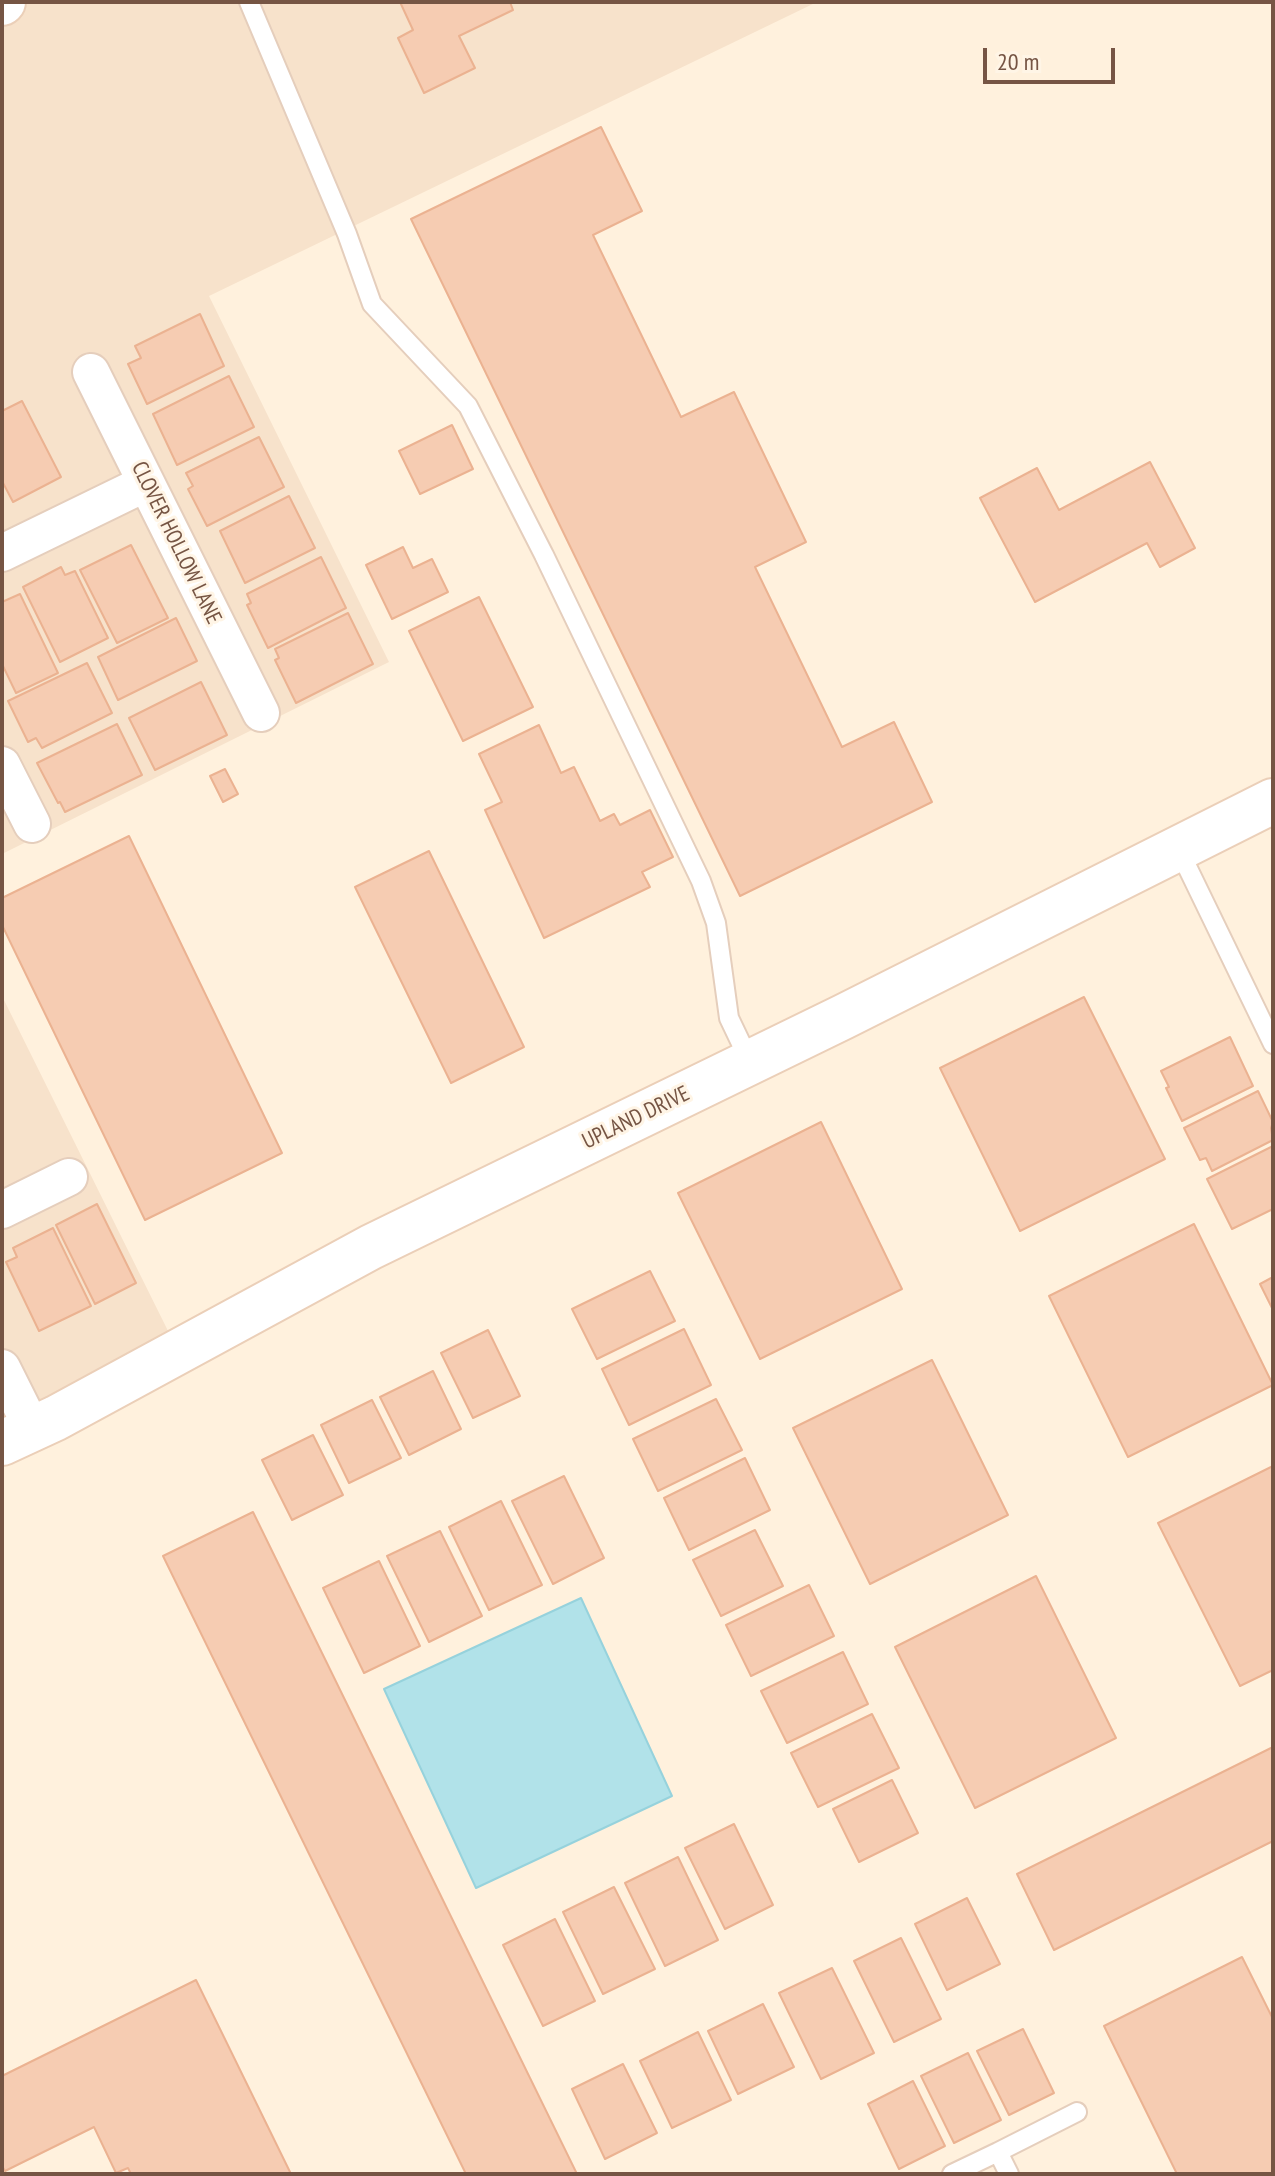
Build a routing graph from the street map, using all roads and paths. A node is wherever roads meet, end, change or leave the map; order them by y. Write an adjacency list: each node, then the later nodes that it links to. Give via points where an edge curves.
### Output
1 (249, 2): 11 (lane, via 372,304 468,406 701,881 716,923 729,1018)
2 (91, 372): 3 (street, CLOVER HOLLOW LANE)
3 (146, 483): 4 (street); 5 (street, CLOVER HOLLOW LANE)
4 (2, 553)
5 (261, 713)
6 (2, 765): 8 (street)
7 (1273, 801): 9 (street, UPLAND DRIVE)
8 (32, 824)
9 (1178, 848): 10 (lane); 11 (street, UPLAND DRIVE)
10 (1273, 1044)
11 (750, 1062): 15 (street, UPLAND DRIVE, via 371,1247)
12 (69, 1177): 13 (street)
13 (2, 1210)
14 (2, 1368): 15 (street)
15 (17, 1435)
16 (1077, 2112): 17 (lane)
17 (998, 2152): 18 (lane); 19 (lane)
18 (952, 2174)
19 (1009, 2174)

